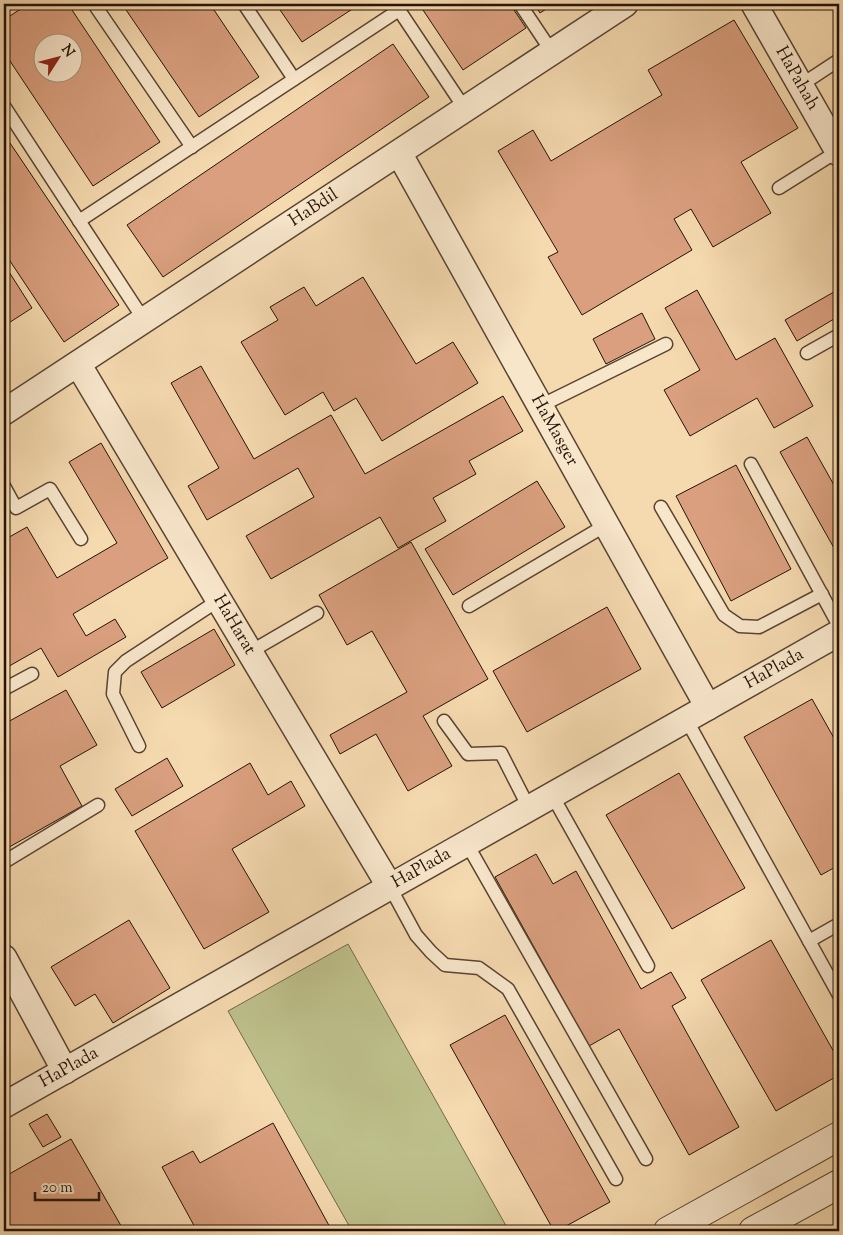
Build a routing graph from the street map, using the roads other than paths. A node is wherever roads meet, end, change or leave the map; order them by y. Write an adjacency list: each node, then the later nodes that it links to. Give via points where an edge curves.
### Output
1 (94, 4): 13 (lane)
2 (244, 4): 9 (lane)
3 (520, 4): 7 (lane)
4 (625, 4): 7 (street, HaBdil)
5 (754, 4): 10 (street, HaPahah)
6 (397, 7): 9 (lane); 12 (lane)
7 (552, 52): 12 (street, HaBdil)
8 (839, 60): 10 (lane)
9 (294, 79): 13 (lane)
10 (801, 85): 14 (street, HaPahah)
11 (4, 106): 17 (lane)
12 (465, 109): 15 (street, HaBdil)
13 (192, 147): 17 (lane)
14 (838, 152): 16 (lane)
15 (398, 153): 18 (street, HaBdil); 23 (street, HaMasger)
16 (779, 188)
17 (79, 221): 18 (lane)
18 (144, 320): 22 (street, HaBdil)
19 (839, 335): 21 (lane)
20 (666, 344): 23 (lane)
21 (807, 353)
22 (78, 364): 24 (street, HaBdil); 31 (street, HaHarat)
23 (540, 406): 28 (street, HaMasger)
24 (4, 412)
25 (751, 464): 30 (lane)
26 (4, 486): 29 (lane, via 16,508 50,489)
27 (661, 507): 30 (lane, via 724,615 740,626 759,627)
28 (606, 525): 32 (lane); 39 (street, HaMasger)
29 (81, 539)
30 (822, 594): 34 (lane)
31 (219, 600): 36 (street, HaHarat); 42 (lane, via 126,661 115,672 113,694)
32 (469, 606)
33 (317, 614): 36 (lane)
34 (839, 626)
35 (839, 633): 39 (street, HaPlada)
36 (250, 652): 48 (street, HaHarat)
37 (32, 674): 38 (lane)
38 (4, 689)
39 (708, 707): 40 (street, HaPlada)
40 (686, 719): 43 (street, HaPlada); 50 (lane)
41 (444, 721): 45 (lane, via 468,754 501,753)
42 (139, 746)
43 (552, 795): 45 (street, HaPlada); 52 (lane)
44 (98, 805): 47 (lane)
45 (529, 808): 46 (street, HaPlada)
46 (467, 844): 48 (street, HaPlada); 57 (lane)
47 (4, 862)
48 (390, 887): 54 (street, HaPlada); 58 (lane, via 416,935 445,965 479,968 508,989)
49 (839, 924): 50 (lane)
50 (809, 941): 53 (lane)
51 (4, 958): 54 (street)
52 (648, 966)
53 (839, 995)
54 (66, 1070): 55 (street, HaPlada)
55 (4, 1105)
56 (839, 1136): 60 (street)
57 (646, 1159)
58 (616, 1179)
59 (839, 1184): 61 (street)
60 (668, 1231)
61 (753, 1231)

